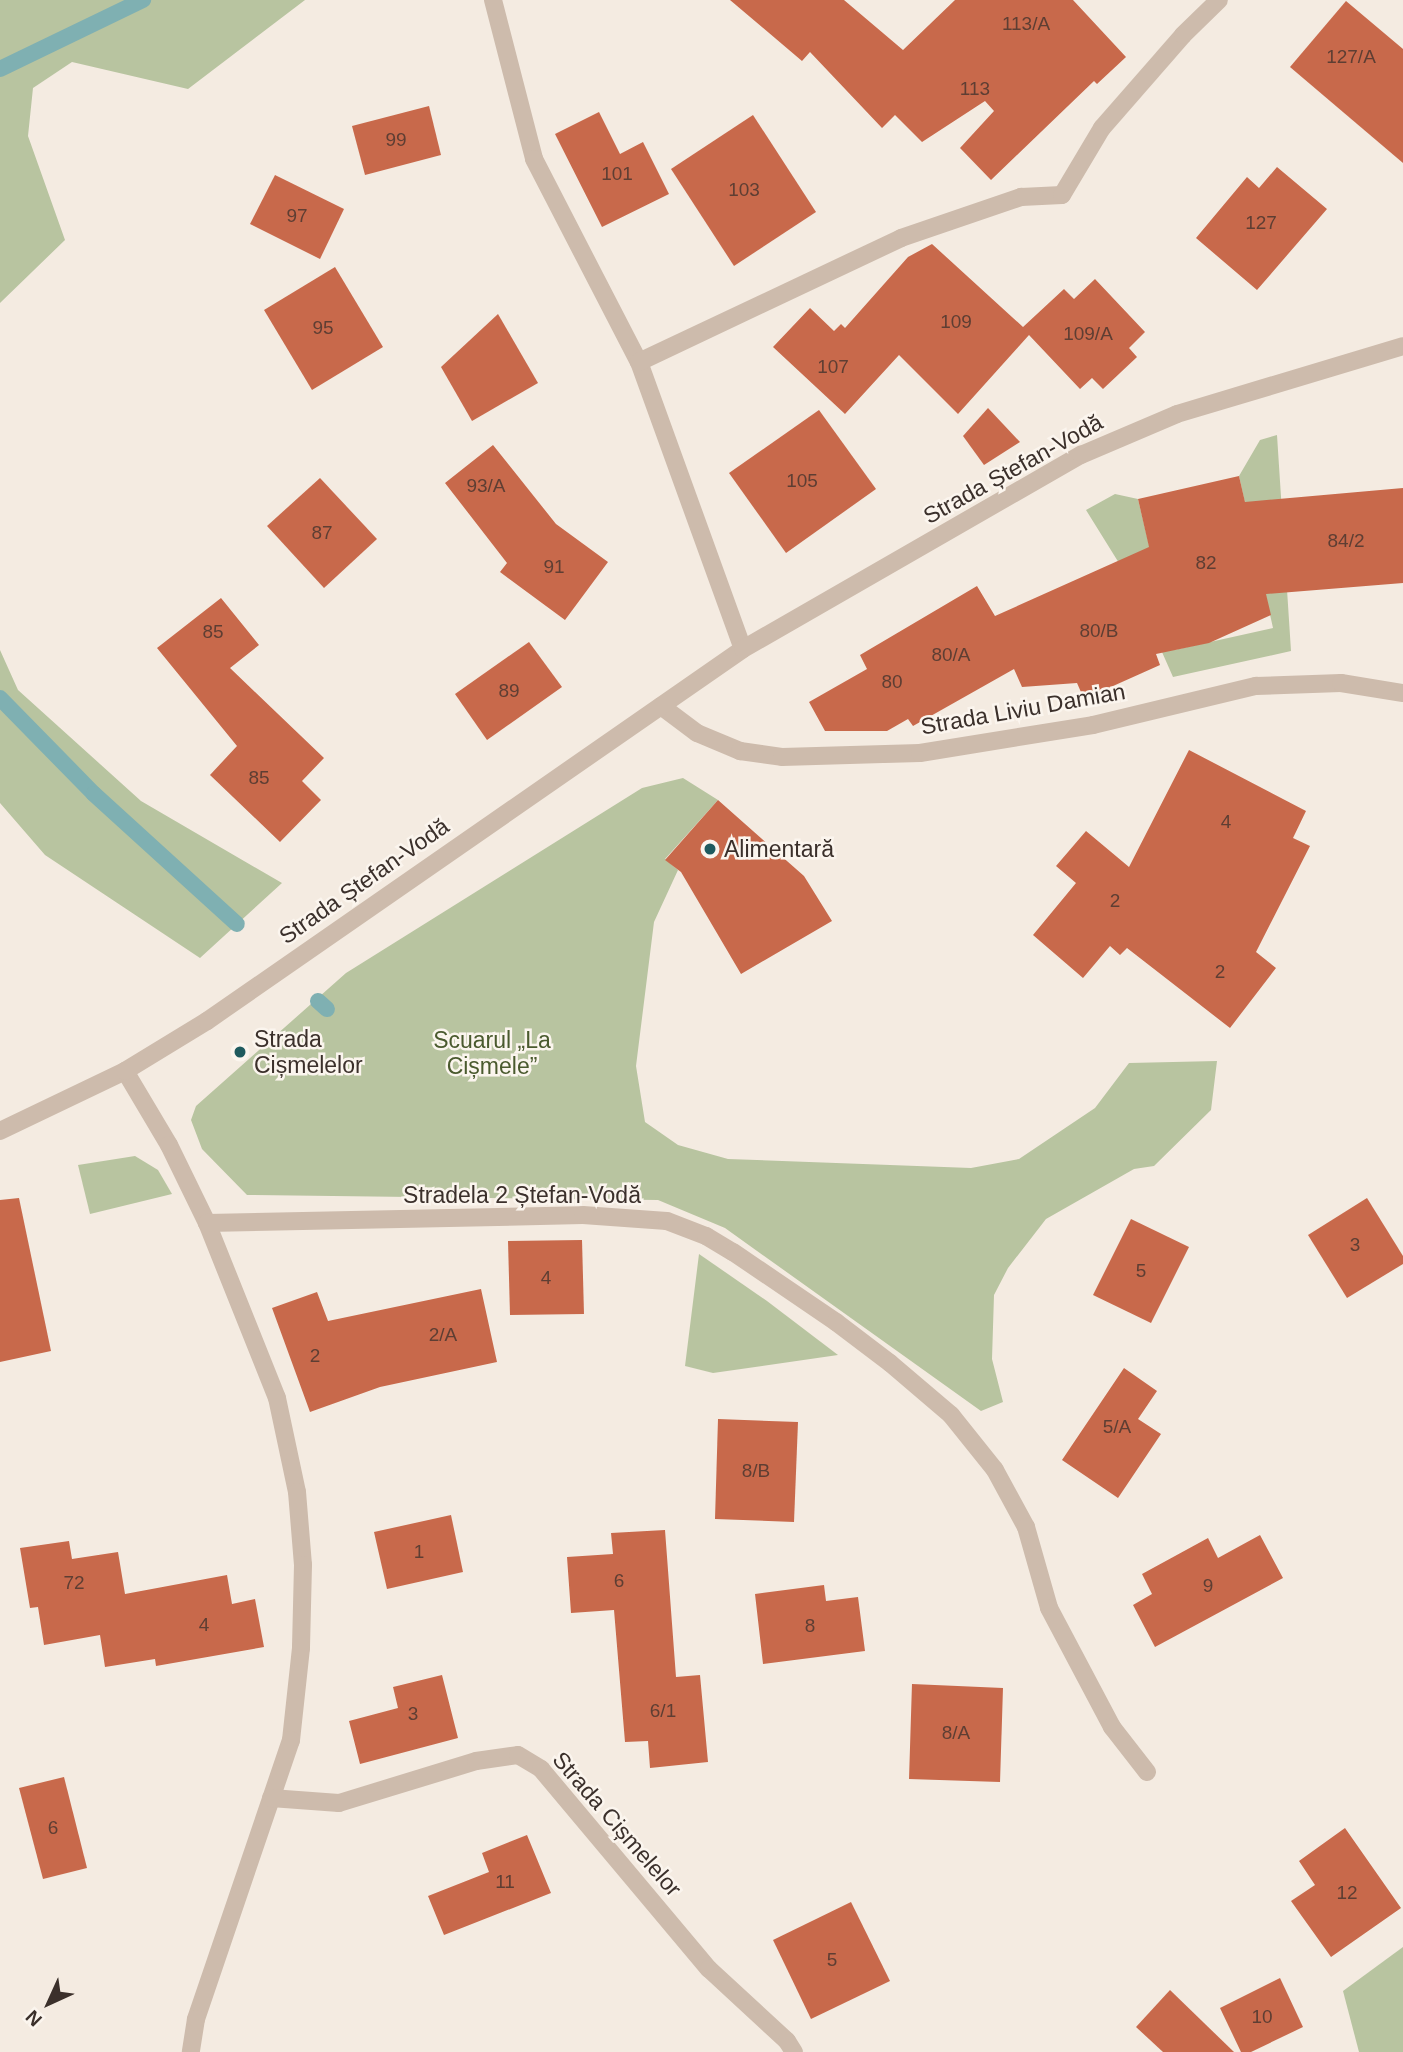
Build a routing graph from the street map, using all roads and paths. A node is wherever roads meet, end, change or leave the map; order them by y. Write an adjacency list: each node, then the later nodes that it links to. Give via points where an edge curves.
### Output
1 (493, 0): 4 (street, via 534,159)
2 (1219, 0): 4 (street, via 1102,128 1062,195 1021,197 901,238)
3 (1403, 346): 5 (street, Strada Ștefan-Vodă, via 1177,414 1081,455)
4 (639, 362): 5 (street)
5 (743, 649): 7 (street, Strada Ștefan-Vodă)
6 (1403, 693): 7 (street, Strada Liviu Damian, via 1341,683 1256,686 1093,725 920,753 782,757 740,751 697,733)
7 (661, 706): 8 (street, Strada Ștefan-Vodă, via 207,1021)
8 (125, 1071): 9 (street, Strada Ștefan-Vodă); 10 (street, via 169,1145)
9 (0, 1131)
10 (207, 1223): 11 (street, Stradela 2 Ștefan-Vodă, via 583,1215 667,1221 706,1236 890,1363 951,1415 974,1442 1027,1527 1049,1608 1112,1727); 12 (street, via 277,1398 298,1492 303,1565 301,1648 291,1740)
11 (1147, 1772)
12 (271, 1798): 13 (street, via 196,2019); 14 (street, Strada Cișmelelor, via 339,1803 476,1761 518,1755 541,1769 709,1969 787,2040)
13 (191, 2052)
14 (794, 2052)

